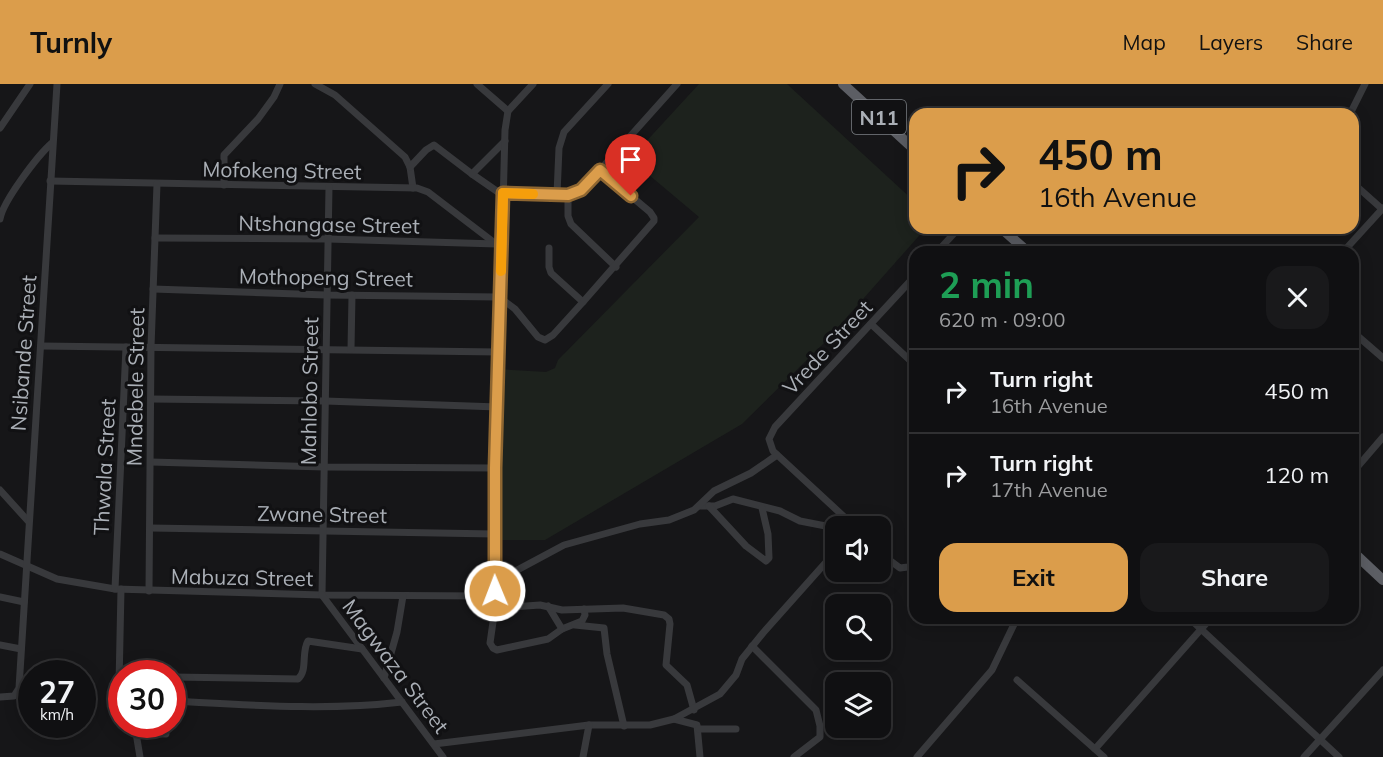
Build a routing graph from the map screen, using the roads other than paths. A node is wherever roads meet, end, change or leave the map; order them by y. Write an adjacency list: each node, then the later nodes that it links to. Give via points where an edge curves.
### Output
1 (30, 84): 13 (street)
2 (57, 84): 15 (street, Nsibande Street)
3 (280, 84): 22 (street, via 254,125 224,155)
4 (315, 84): 17 (street, via 343,102 403,154)
5 (477, 84): 12 (street)
6 (533, 84): 12 (street)
7 (608, 84): 27 (street, via 564,132 559,148)
8 (677, 84): 18 (street)
9 (843, 84): 16 (highway, N11)
10 (1365, 84): 11 (street)
11 (1353, 108)
12 (508, 111): 14 (street)
13 (0, 128)
14 (505, 141): 19 (street); 26 (street)
15 (52, 143): 20 (street, Nsibande Street); 30 (street, via 14,192)
16 (909, 144)
17 (410, 166): 19 (street, via 434,144); 24 (street)
18 (600, 170): 28 (street, via 581,190); 40 (street, via 654,218)
19 (471, 174): 26 (street)
20 (50, 181): 21 (street, Mofokeng Street); 49 (street, Nsibande Street)
21 (157, 184): 22 (street, Mofokeng Street); 33 (street, Mndebele Street)
22 (224, 185): 23 (street, Mofokeng Street)
23 (329, 188): 24 (street, Mofokeng Street); 34 (street, Mahlobo Street)
24 (412, 188): 35 (street, Mofokeng Street, via 428,192)
25 (1359, 188): 29 (street)
26 (503, 193): 27 (street); 35 (street)
27 (557, 194): 28 (street)
28 (568, 195): 40 (street, via 571,224)
29 (1382, 209): 38 (street)
30 (0, 219)
31 (954, 234): 36 (street)
32 (1008, 234): 37 (highway)
33 (155, 238): 34 (street, Ntshangase Street); 42 (street, Mndebele Street)
34 (328, 239): 35 (street, Ntshangase Street); 43 (street, Mahlobo Street)
35 (499, 244): 45 (street)
36 (942, 246)
37 (1021, 246)
38 (1348, 246)
39 (549, 248): 46 (street, via 551,273)
40 (616, 267): 46 (street)
41 (909, 283): 47 (street, Vrede Street)
42 (153, 289): 43 (street, Mothopeng Street); 51 (street, Mndebele Street)
43 (326, 295): 44 (street, Mothopeng Street); 52 (street, Mahlobo Street)
44 (352, 295): 45 (street, Mothopeng Street); 53 (street)
45 (499, 297): 46 (street, via 543,340 553,335); 54 (street)
46 (583, 302)
47 (872, 324): 56 (street); 61 (street, Vrede Street, via 775,427 769,443)
48 (1359, 338): 55 (street)
49 (41, 346): 50 (street); 71 (street, Nsibande Street)
50 (126, 346): 51 (street); 84 (street, Thwala Street)
51 (151, 347): 52 (street); 57 (street, Mndebele Street)
52 (326, 349): 53 (street); 58 (street, Mahlobo Street)
53 (351, 349): 54 (street)
54 (498, 352): 59 (street)
55 (1383, 358)
56 (909, 359)
57 (151, 399): 58 (street); 62 (street, Mndebele Street)
58 (325, 401): 59 (street); 64 (street, Mahlobo Street)
59 (498, 407): 65 (street)
60 (1383, 437): 63 (street)
61 (777, 456): 67 (street, via 714,491); 70 (street)
62 (151, 462): 64 (street); 73 (street, Mndebele Street)
63 (1359, 465)
64 (324, 467): 65 (street); 74 (street, Mahlobo Street)
65 (495, 468): 75 (street)
66 (0, 490): 71 (street)
67 (700, 506): 68 (street); 83 (street, via 669,520 564,545)
68 (709, 507): 69 (street, via 731,499); 69 (street, via 766,561 770,544)
69 (762, 508): 72 (street)
70 (840, 516)
71 (28, 521): 80 (street, Nsibande Street)
72 (825, 526)
73 (150, 528): 74 (street, Zwane Street); 85 (street, Mndebele Street)
74 (322, 530): 75 (street, Zwane Street); 87 (street, Mahlobo Street)
75 (494, 534): 83 (street)
76 (0, 554): 80 (street, Mabuza Street)
77 (1359, 558): 82 (highway)
78 (891, 562): 81 (street, via 897,567)
79 (825, 563): 101 (street)
80 (26, 566): 84 (street, Mabuza Street, via 57,579); 90 (street, Nsibande Street)
81 (909, 566)
82 (1383, 580)
83 (495, 582): 86 (street)
84 (118, 589): 85 (street, Mabuza Street); 104 (street, Thwala Street)
85 (149, 591): 87 (street, Mabuza Street)
86 (491, 594): 88 (street, Mabuza Street); 92 (street)
87 (322, 595): 88 (street, Mabuza Street); 103 (street, Magwaza Street)
88 (403, 596): 107 (street)
89 (0, 597): 90 (street)
90 (24, 602): 102 (street, Nsibande Street)
91 (548, 606): 92 (street); 93 (street); 98 (street)
92 (495, 608): 98 (street, via 490,643 497,650 542,641)
93 (584, 609): 97 (street, via 584,618); 112 (street, via 630,608 667,617 670,630 666,663 687,686)
94 (1014, 624): 122 (street, via 992,670)
95 (1196, 624): 99 (street)
96 (1206, 624): 99 (street)
97 (574, 625): 98 (street); 115 (street, via 604,628)
98 (562, 629)
99 (1201, 629): 119 (street); 121 (street)
100 (0, 645): 102 (street)
101 (752, 646): 112 (street, via 720,694); 127 (street, via 818,716 820,737)
102 (21, 649): 109 (street, Nsibande Street, via 19,688 10,697)
103 (362, 649): 106 (street, via 308,641 303,673 294,680); 107 (street, Magwaza Street)
104 (120, 660)
105 (1383, 670): 119 (street)
106 (186, 677)
107 (384, 678): 111 (street, Magwaza Street)
108 (1017, 680): 121 (street)
109 (0, 697)
110 (186, 702): 111 (street, via 304,706)
111 (402, 702): 120 (street, Magwaza Street)
112 (694, 710): 113 (street)
113 (674, 719): 115 (street); 116 (street, via 696,723)
114 (589, 725): 115 (street); 120 (street); 125 (street)
115 (624, 726)
116 (699, 729): 117 (street); 126 (street)
117 (736, 729)
118 (137, 738): 123 (street)
119 (1320, 740): 129 (street); 130 (street)
120 (434, 744): 124 (street, Magwaza Street)
121 (1095, 749): 128 (street)
122 (919, 756)
123 (140, 757)
124 (443, 757)
125 (583, 757)
126 (700, 757)
127 (794, 757)
128 (1104, 757)
129 (1304, 757)
130 (1339, 757)

